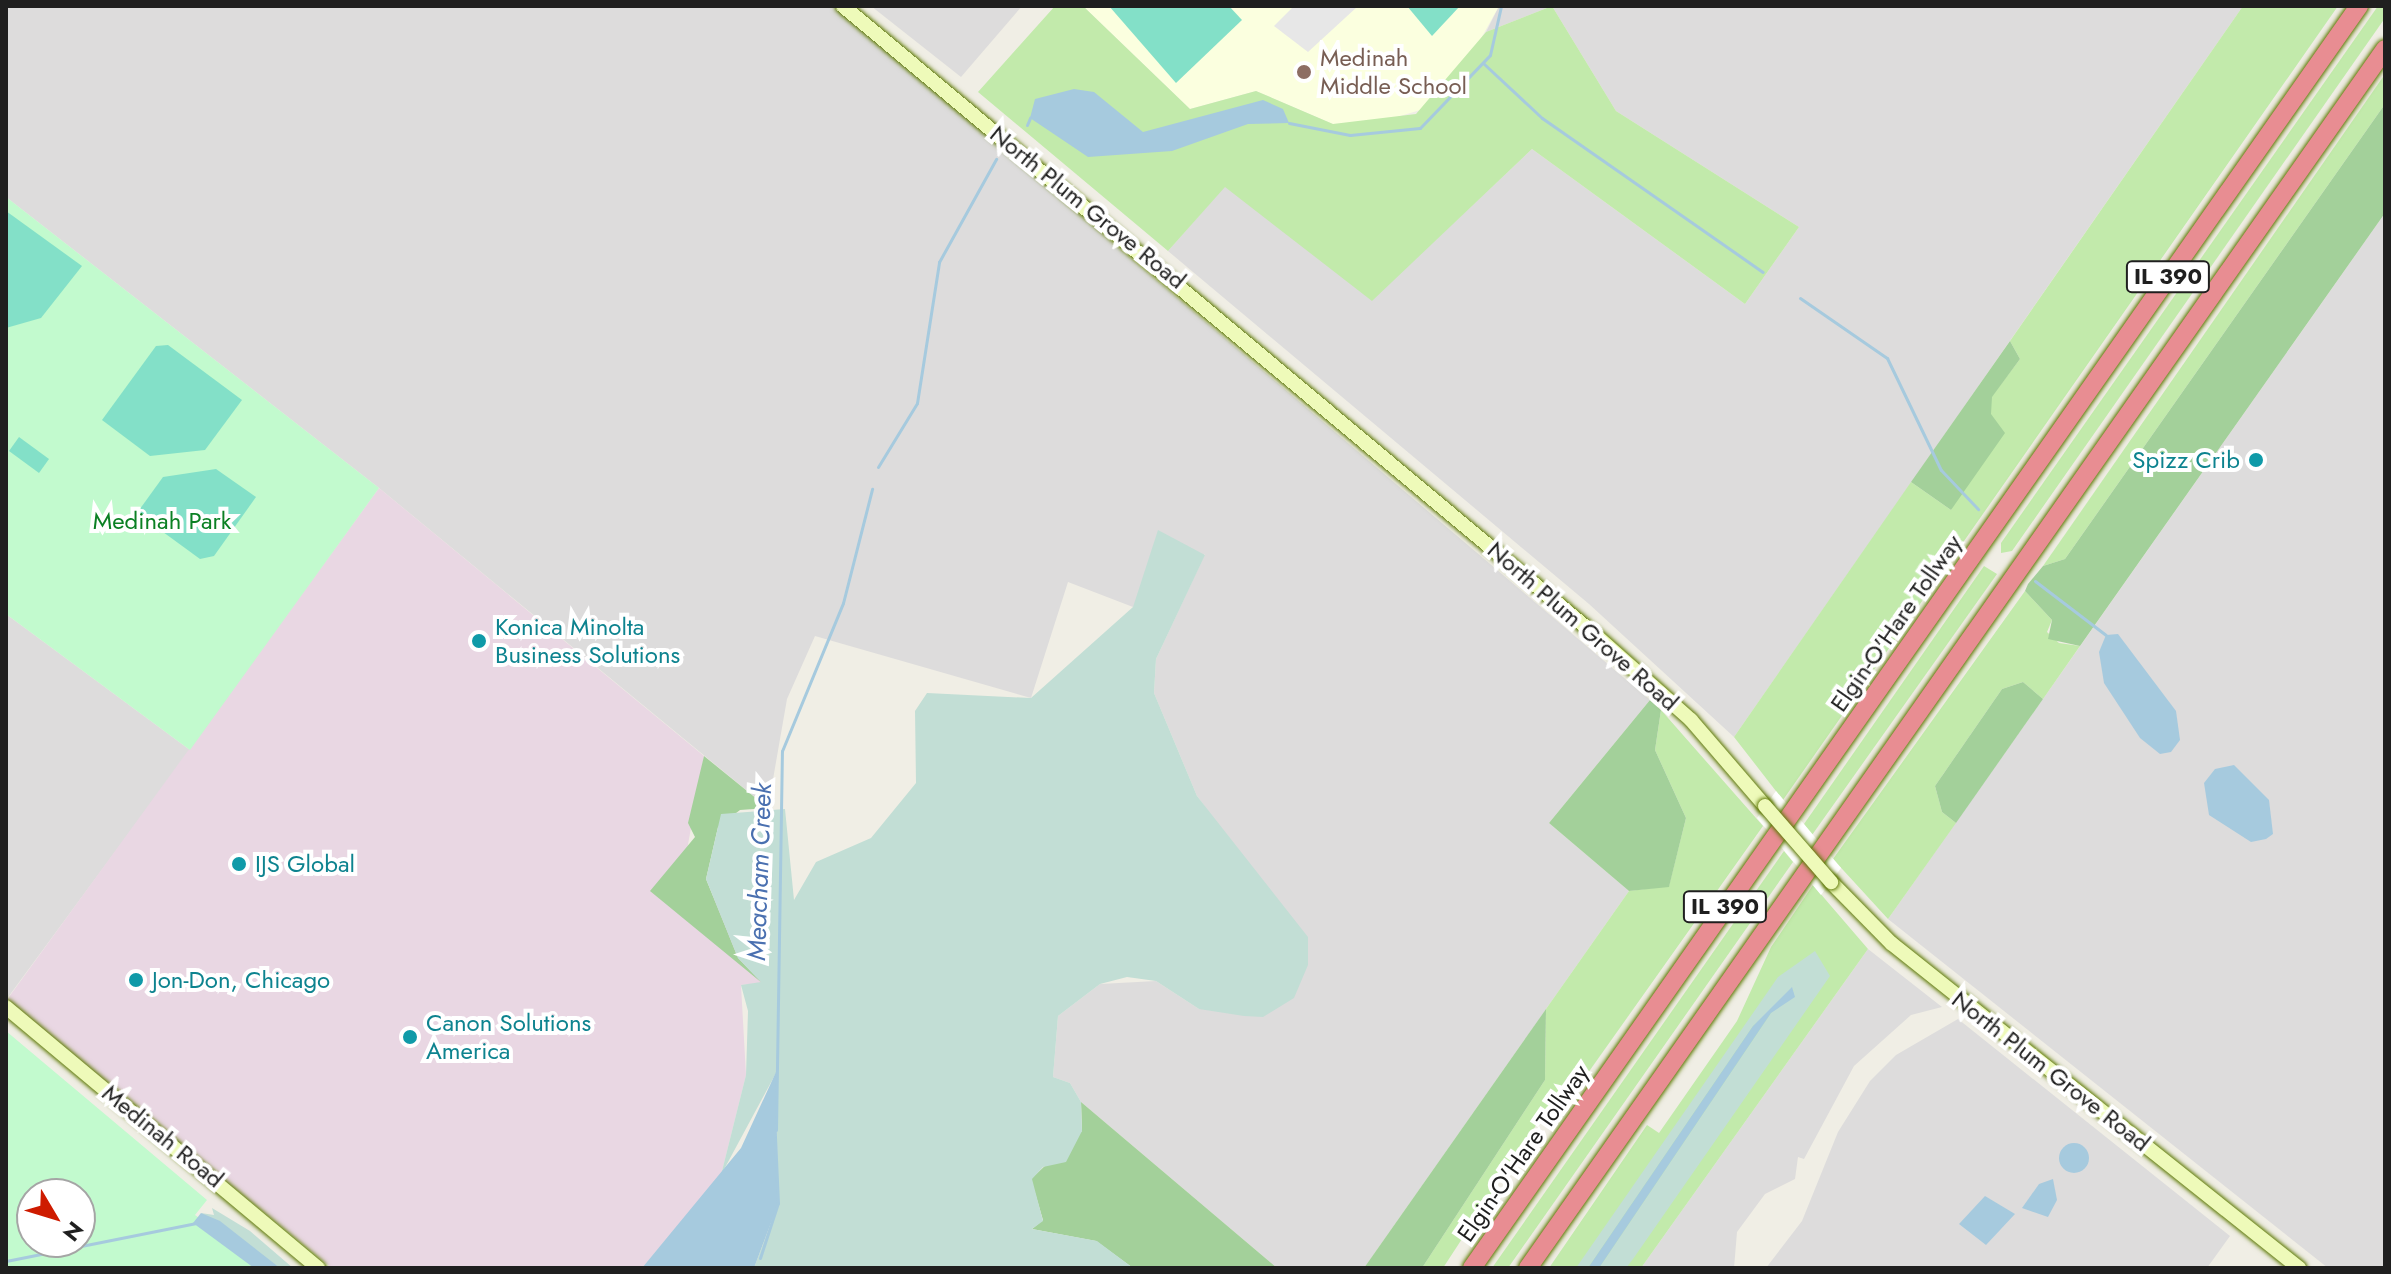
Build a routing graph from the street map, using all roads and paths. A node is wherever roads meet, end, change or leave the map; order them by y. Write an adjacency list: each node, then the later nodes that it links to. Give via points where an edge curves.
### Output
1 (843, 6): 8 (street, North Plum Grove Road, bridge, via 1691,720 1891,943)
2 (2359, 6): 6 (highway, Elgin-O'Hare Tollway / IL 390)
3 (2385, 49): 7 (highway, IL 390)
4 (6, 1007): 5 (street, Medinah Road)
5 (318, 1268)
6 (1472, 1268)
7 (1528, 1268)
8 (2299, 1268)

